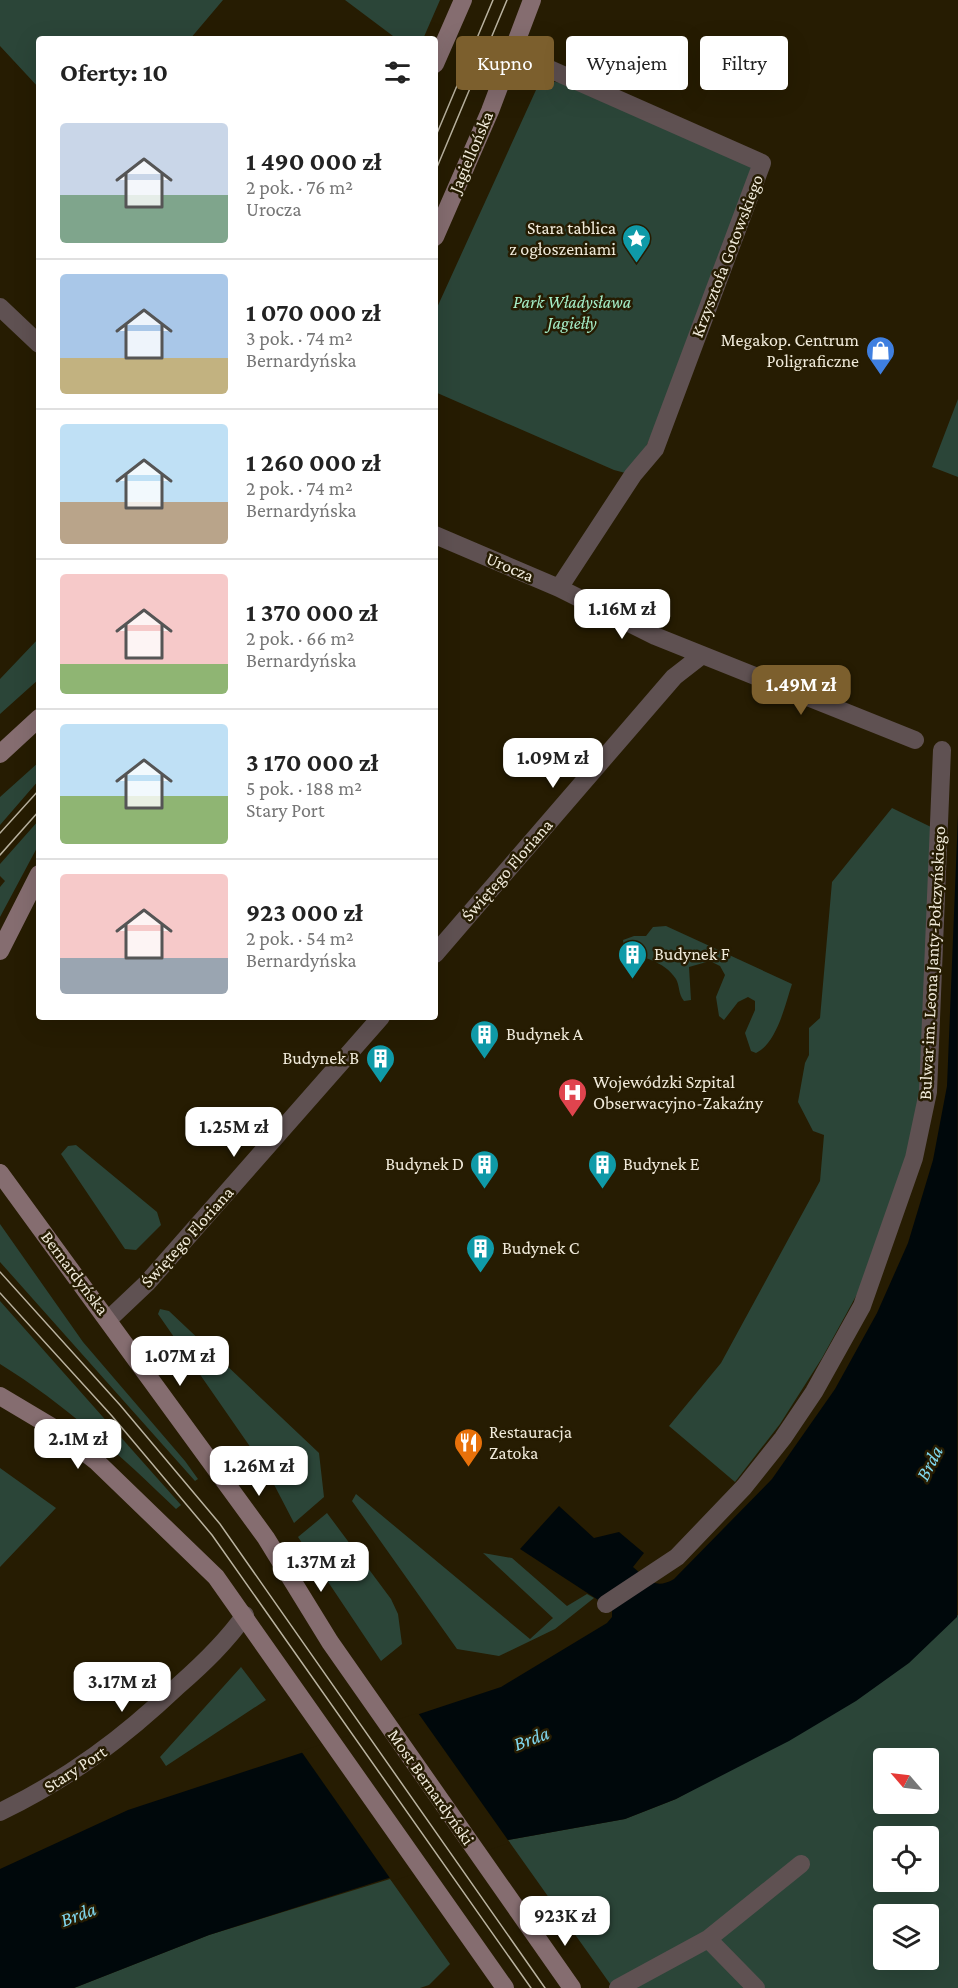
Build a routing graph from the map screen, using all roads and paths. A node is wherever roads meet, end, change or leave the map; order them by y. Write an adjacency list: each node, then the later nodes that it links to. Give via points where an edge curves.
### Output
1 (463, 0): 4 (main road)
2 (532, 0): 3 (main road, Jagiellońska)
3 (517, 36)
4 (438, 57)
5 (554, 71): 11 (street, Krzysztofa Gotowskiego, via 762,163 655,449 633,475)
6 (497, 90): 7 (main road, Jagiellońska)
7 (438, 230)
8 (0, 307): 9 (street)
9 (36, 341)
10 (438, 536): 11 (street, Urocza)
11 (559, 588): 12 (street, Urocza)
12 (702, 656): 14 (street, Urocza); 19 (street, Świętego Floriana, via 674,677)
13 (36, 721): 16 (main road)
14 (915, 740)
15 (942, 750): 24 (street, Bulwar im. Leona Janty-Połczyńskiego, via 928,1092 914,1158 862,1306 814,1392 744,1487 677,1557)
16 (0, 754)
17 (36, 880): 18 (main road)
18 (0, 951)
19 (438, 951)
20 (378, 1020): 22 (street, Świętego Floriana, via 147,1283)
21 (0, 1173): 22 (main road, Bernardyńska)
22 (109, 1319): 26 (main road, Bernardyńska, via 266,1538)
23 (0, 1396): 25 (main road, via 52,1427 97,1462 216,1577)
24 (606, 1604)
25 (245, 1615): 27 (street, Stary Port, via 228,1640 106,1750 37,1794); 30 (main road)
26 (330, 1642): 31 (main road, Most Bernardyński)
27 (0, 1812)
28 (801, 1864): 29 (street)
29 (708, 1939): 32 (street); 33 (street)
30 (505, 1988)
31 (572, 1988)
32 (618, 1988)
33 (756, 1988)

